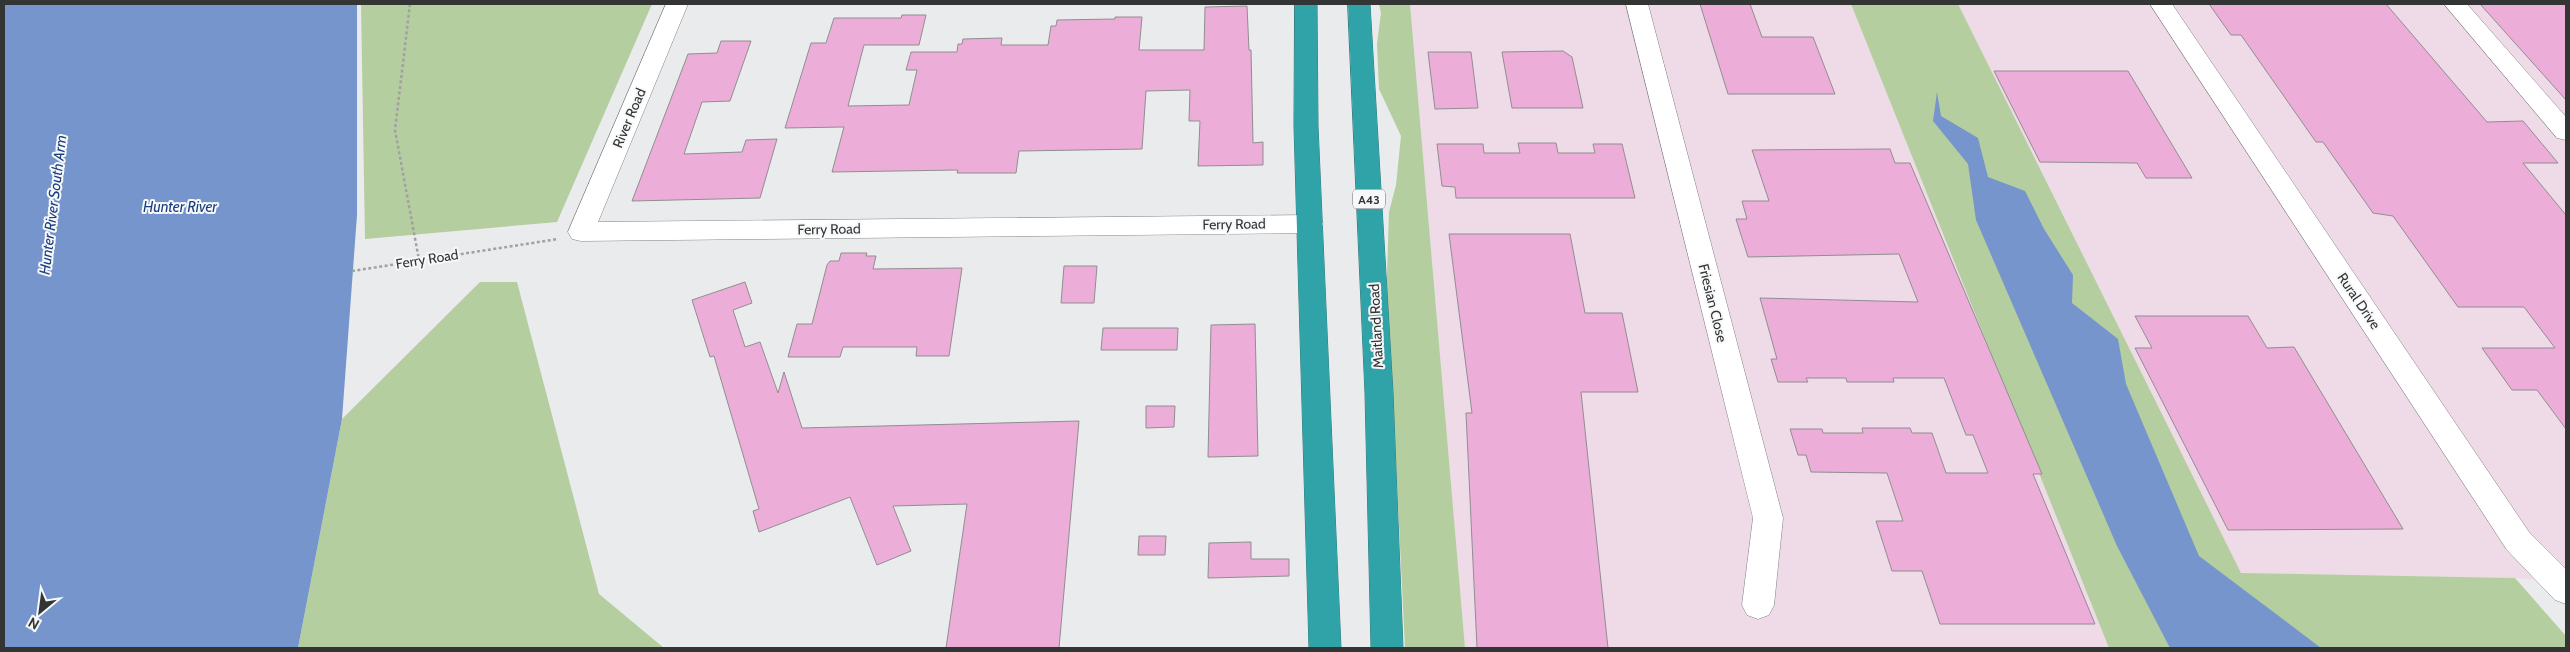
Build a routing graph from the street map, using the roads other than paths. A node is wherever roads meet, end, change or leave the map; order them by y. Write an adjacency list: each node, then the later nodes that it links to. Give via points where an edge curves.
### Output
1 (677, 4): 9 (street, River Road)
2 (1306, 4): 8 (highway)
3 (1359, 4): 13 (highway, Maitland Road / A43, via 1379,394)
4 (1637, 4): 11 (street, Friesian Close, via 1768,518)
5 (2161, 4): 10 (street, Rural Drive, via 2518,541)
6 (2455, 4): 7 (street)
7 (2566, 132)
8 (1310, 224): 9 (street, Ferry Road); 12 (highway)
9 (581, 232)
10 (2566, 590)
11 (1758, 605)
12 (1325, 648)
13 (1387, 648)

